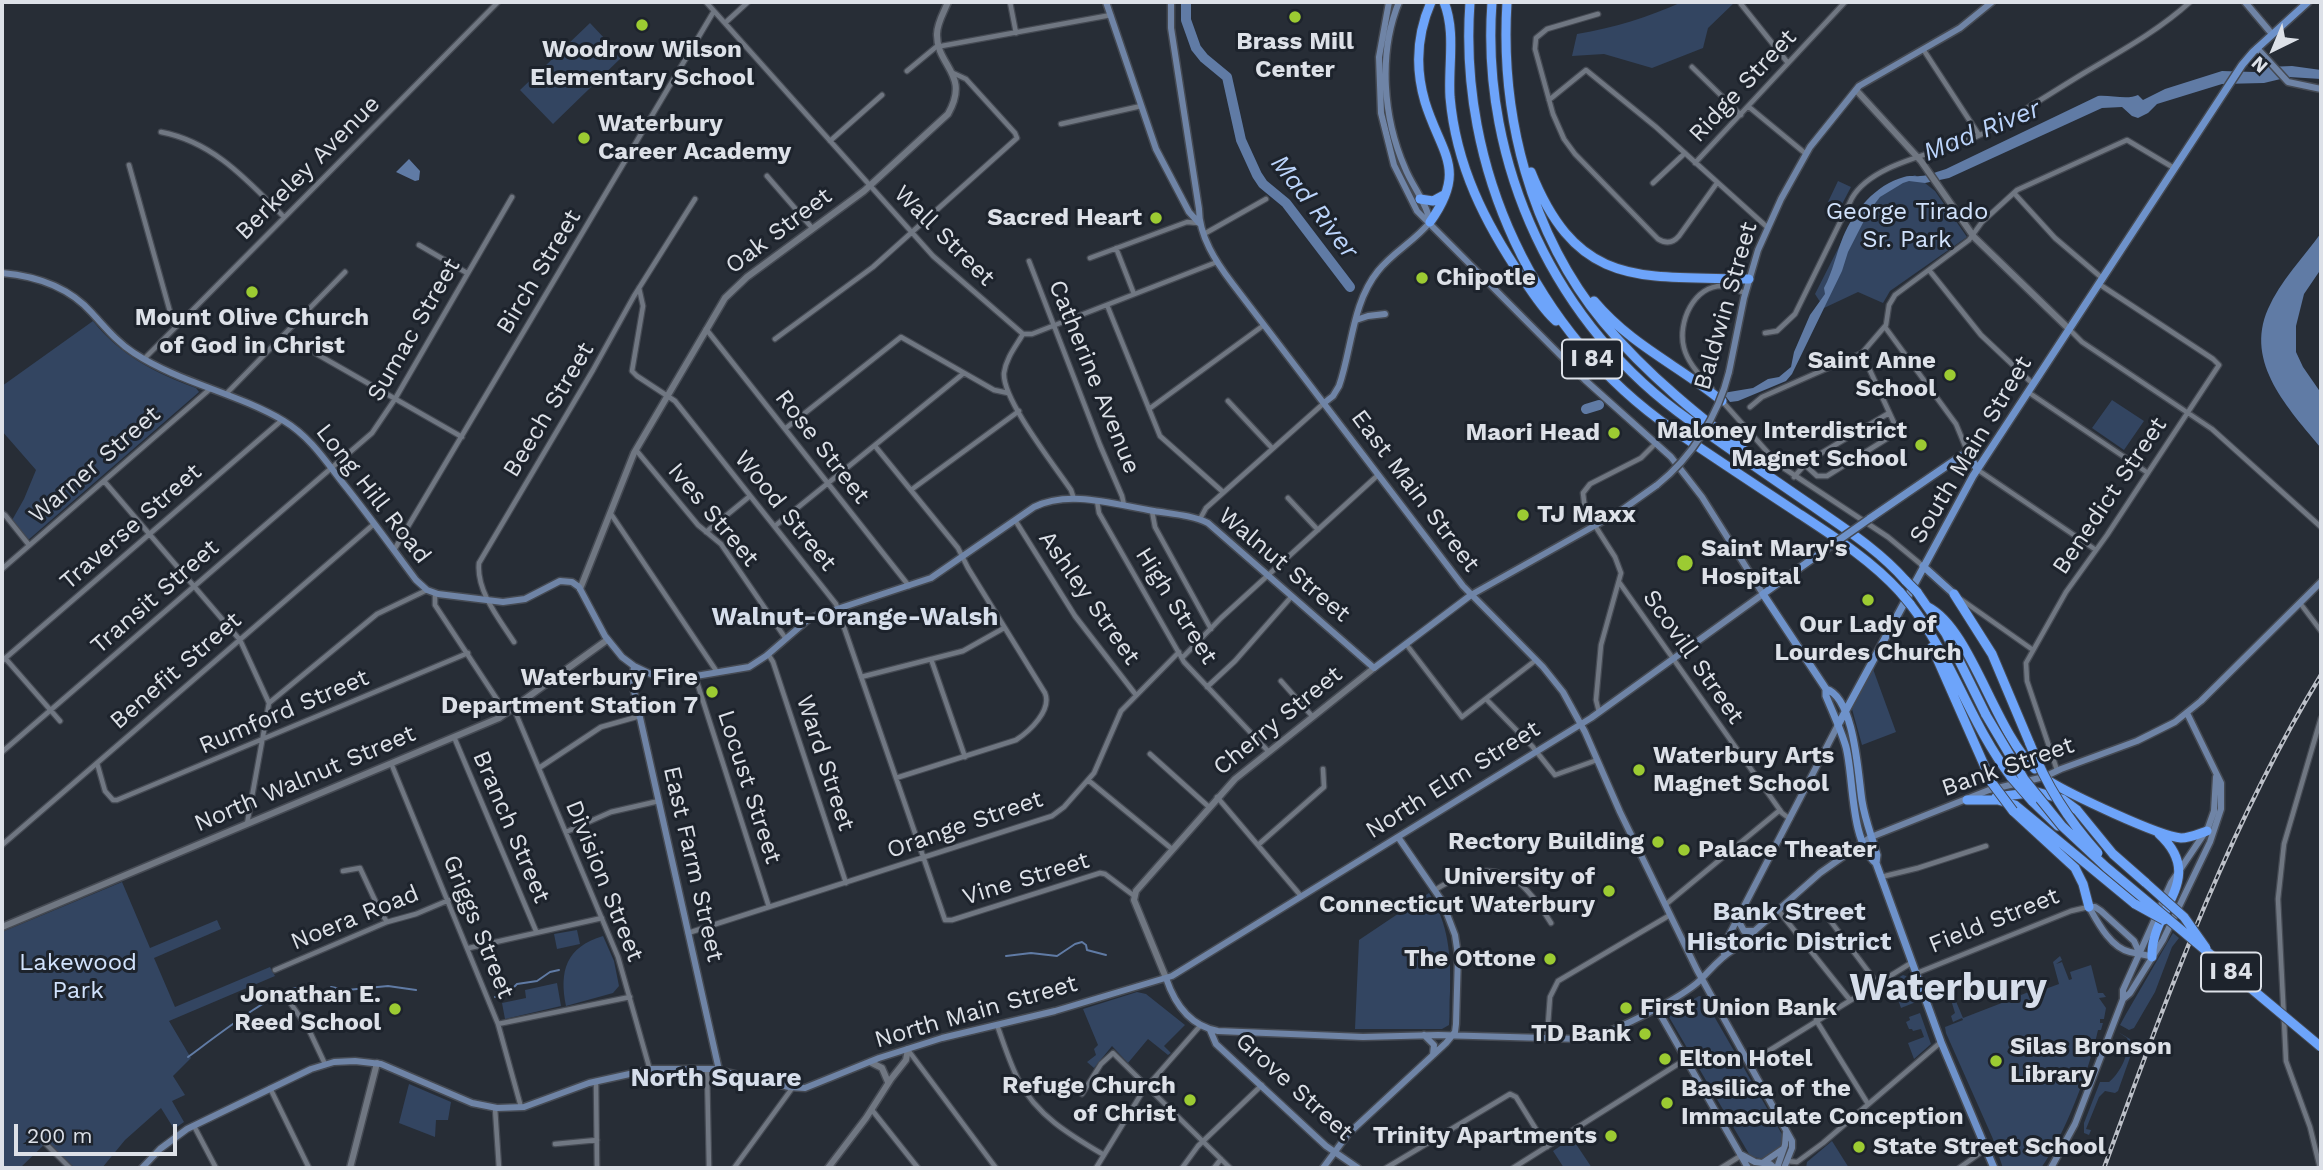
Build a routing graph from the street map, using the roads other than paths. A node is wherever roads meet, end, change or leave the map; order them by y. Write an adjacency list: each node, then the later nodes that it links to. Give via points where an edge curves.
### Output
1 (498, 2): 64 (street, Berkeley Avenue)
2 (706, 2): 21 (street, Wall Street)
3 (748, 2): 24 (street)
4 (948, 2): 27 (street, via 938,30)
5 (1010, 2): 25 (street)
6 (1106, 2): 23 (main road)
7 (1171, 2): 66 (main road, East Main Street)
8 (1389, 2): 38 (main road, via 1378,57)
9 (1399, 2): 37 (main road, via 1388,45)
10 (1431, 2): 58 (highway, via 1420,37 1419,73 1426,107 1449,163)
11 (1444, 2): 91 (highway, via 1450,24 1452,118 1468,181 1506,253 1551,316)
12 (1470, 2): 91 (highway, I 84, via 1471,88 1489,175 1520,255)
13 (1492, 2): 133 (highway, I 84, via 1493,73 1503,139 1527,216 1556,276 1594,331 1636,377)
14 (1507, 2): 41 (highway)
15 (1845, 2): 30 (street, Ridge Street)
16 (1992, 2): 29 (main road, Baldwin Street, via 1964,26)
17 (2190, 2): 46 (street, via 2150,34)
18 (2245, 2): 26 (main road)
19 (2308, 2): 26 (main road, South Main Street)
20 (1741, 4): 30 (street)
21 (714, 11): 24 (street, Wall Street); 121 (street, Birch Street)
22 (1598, 14): 39 (street, via 1538,34 1535,49)
23 (1111, 15): 25 (street); 40 (main road)
24 (725, 23): 47 (street, Wall Street)
25 (1016, 33): 27 (street)
26 (2272, 34): 28 (main road, South Main Street)
27 (940, 47): 32 (street); 33 (street)
28 (2257, 48): 34 (main road, via 2284,79); 53 (main road, South Main Street)
29 (1923, 49): 35 (main road, Baldwin Street); 46 (street)
30 (1788, 63): 42 (street, Ridge Street)
31 (1692, 67): 43 (street)
32 (907, 71)
33 (953, 73): 57 (street, Oak Street, via 956,92 948,114); 69 (street, via 966,79 1017,137)
34 (2321, 89)
35 (1856, 90): 49 (main road, Baldwin Street); 50 (street)
36 (882, 95): 47 (street)
37 (1388, 99): 38 (main road); 63 (main road, via 1399,153)
38 (1379, 100): 65 (main road, via 1397,171 1417,211)
39 (1549, 100): 48 (street, via 1586,70); 55 (street, via 1559,132 1575,154 1658,239 1668,242 1679,236)
40 (1141, 106): 44 (street); 66 (main road, via 1158,155)
41 (1511, 107): 81 (highway, via 1529,186); 82 (highway, via 1541,194 1562,231 1586,254 1634,274)
42 (1749, 107): 43 (street, Ridge Street); 49 (street)
43 (1741, 116): 51 (street, Ridge Street)
44 (1061, 124)
45 (161, 132): 64 (street, via 191,141 235,168)
46 (1979, 135): 50 (street)
47 (830, 141): 57 (street, Wall Street)
48 (1685, 153): 51 (street); 56 (street)
49 (1806, 153): 67 (main road, Baldwin Street)
50 (1918, 157): 71 (street); 97 (street, via 1859,187 1795,314 1777,331)
51 (1695, 163): 55 (street)
52 (129, 165): 93 (street)
53 (2174, 169): 59 (street, via 2127,140); 83 (main road, South Main Street)
54 (768, 176): 68 (street)
55 (1717, 183): 67 (street)
56 (1653, 184)
57 (870, 186): 68 (street, Oak Street); 69 (street, Wall Street)
58 (1448, 191): 63 (highway, via 1436,201); 65 (highway)
59 (2014, 192): 71 (street); 83 (street)
60 (512, 197): 80 (street, Sumac Street)
61 (695, 199): 84 (street, Beech Street)
62 (1266, 199): 70 (street)
63 (1420, 199): 65 (main road)
64 (284, 217): 93 (street, Berkeley Avenue)
65 (1430, 222): 89 (main road, via 1377,272); 122 (main road, via 1585,380)
66 (1199, 223): 70 (main road, East Main Street); 73 (street, via 1187,222)
67 (1767, 227): 82 (main road, Baldwin Street)
68 (813, 229): 96 (street, Oak Street, via 734,289)
69 (912, 233): 98 (street, Wall Street, via 938,262); 99 (street)
70 (1204, 234): 76 (main road, East Main Street)
71 (1972, 235): 77 (street); 95 (street)
72 (419, 245): 80 (street)
73 (1116, 248): 74 (street); 86 (street)
74 (1090, 258)
75 (1029, 261): 92 (street, Catherine Avenue)
76 (1217, 262): 86 (street); 90 (main road, East Main Street)
77 (1929, 270): 94 (street, via 1892,299); 104 (street, via 1981,335)
78 (345, 272): 108 (street)
79 (2, 273): 102 (main road, Long Hill Road, via 36,278 65,290 120,344)
80 (467, 273): 110 (street, Sumac Street)
81 (1572, 275): 112 (highway, via 1635,341); 133 (highway, via 1598,315 1635,356 1758,461)
82 (1749, 279): 85 (main road, Baldwin Street)
83 (2101, 281): 95 (main road, South Main Street); 117 (street, Benedict Street, via 2219,364)
84 (639, 288): 109 (street, Wood Street, via 643,306 632,371); 173 (street, Beech Street, via 480,560 479,572)
85 (1745, 293): 112 (street, via 1724,286 1707,291 1684,321 1686,355); 150 (main road, Baldwin Street, bridge, via 1729,372 1704,431 1657,485)
86 (1134, 294): 87 (street)
87 (1107, 305): 92 (street); 115 (street)
88 (1385, 314): 89 (main road)
89 (1356, 320): 113 (main road, via 1339,386)
90 (1264, 325): 113 (main road, East Main Street); 115 (street)
91 (1564, 325): 179 (highway, I 84, bridge, via 1606,374 1646,409 1857,552 1900,592)
92 (1054, 326): 98 (street); 142 (street, Catherine Avenue)
93 (174, 327): 102 (street, Berkeley Avenue)
94 (1885, 327): 101 (street); 126 (street, via 1956,424)
95 (2069, 329): 104 (main road, South Main Street); 117 (street)
96 (706, 330): 109 (street, Oak Street); 120 (street, Rose Street)
97 (1765, 333)
98 (1023, 334): 107 (street, via 1006,366)
99 (775, 339)
100 (315, 353): 110 (street)
101 (1862, 353): 114 (street, via 1762,397); 118 (street)
102 (144, 359): 105 (main road, Long Hill Road)
103 (964, 373): 107 (street); 120 (street, via 901,337); 123 (street)
104 (2033, 384): 106 (main road, South Main Street)
105 (210, 388): 108 (main road, Long Hill Road); 134 (street, Warner Street)
106 (2028, 391): 129 (main road, South Main Street); 130 (street)
107 (1008, 393): 116 (street)
108 (226, 394): 119 (main road, Long Hill Road)
109 (667, 394): 125 (street, Oak Street); 138 (street, Wood Street)
110 (395, 399): 121 (street); 128 (street, Sumac Street, via 372,433)
111 (1228, 401): 124 (street)
112 (1722, 401): 132 (street, via 1767,454)
113 (1324, 403): 124 (street); 131 (main road, East Main Street)
114 (1750, 407)
115 (1149, 409): 137 (street, via 1162,438)
116 (1019, 411): 136 (street); 140 (street)
117 (2189, 412): 130 (street, Benedict Street); 151 (street)
118 (1889, 413): 127 (street); 127 (street, via 1896,433 1825,477 1815,475)
119 (282, 420): 128 (main road, Long Hill Road, via 304,436); 154 (street, Traverse Street)
120 (786, 428): 135 (street, Rose Street)
121 (462, 437): 157 (street, Birch Street)
122 (1656, 442): 150 (street, via 1638,460 1586,487 1583,503); 169 (main road, via 1698,491)
123 (875, 446): 135 (street); 136 (street)
124 (1272, 448): 137 (street)
125 (635, 450): 144 (street, Oak Street); 153 (street, Ives Street)
126 (1968, 453): 129 (main road); 169 (main road, bridge)
127 (1805, 464): 132 (street)
128 (332, 469): 148 (main road, Long Hill Road); 164 (street, Transit Street)
129 (1977, 469): 156 (street); 159 (main road, South Main Street)
130 (2148, 473): 156 (street, Benedict Street)
131 (1379, 474): 152 (street); 172 (main road, East Main Street)
132 (1794, 477): 159 (street, via 1888,537)
133 (1771, 478): 175 (highway, I 84, bridge, via 1863,542 1906,580)
134 (104, 481): 154 (street); 155 (street, Warner Street)
135 (829, 483): 149 (street); 165 (street, Rose Street)
136 (911, 490): 158 (street)
137 (1223, 492): 146 (street)
138 (750, 496): 149 (street, Wood Street); 153 (street)
139 (1288, 498): 152 (street)
140 (1074, 499): 141 (main road, Walnut Street); 147 (main road, Walnut Street, via 1042,503)
141 (1097, 501): 142 (main road, Walnut Street); 187 (street, High Street, via 1099,513)
142 (1124, 506): 143 (main road, Walnut Street)
143 (1152, 511): 146 (main road, Walnut Street); 178 (street, via 1155,527)
144 (610, 512): 166 (street, Oak Street); 197 (street)
145 (2, 513): 155 (street)
146 (1200, 519): 161 (main road, Walnut Street)
147 (1015, 520): 158 (main road, Walnut Street); 203 (street, Ashley Street, via 1075,616)
148 (374, 524): 157 (main road, Long Hill Road); 182 (street, Benefit Street)
149 (775, 526): 176 (street, Wood Street)
150 (1595, 526): 162 (street, via 1619,566); 172 (main road, Baldwin Street)
151 (2321, 527)
152 (1318, 530): 161 (street)
153 (706, 532): 181 (street, Ives Street, via 720,544)
154 (149, 535): 164 (street); 191 (street, Traverse Street)
155 (29, 545): 160 (street, Warner Street)
156 (2096, 550): 186 (street, Benedict Street)
157 (394, 551): 167 (main road, Long Hill Road)
158 (962, 557): 165 (main road, Walnut Street); 177 (street)
159 (1923, 566): 170 (main road); 209 (main road, South Main Street)
160 (2, 569)
161 (1269, 574): 171 (main road, Walnut Street); 178 (street)
162 (1619, 582): 193 (street, Scovill Street); 208 (street, via 1601,645)
163 (2321, 582): 174 (main road, Bank Street)
164 (194, 586): 182 (street); 207 (street, Transit Street)
165 (910, 586): 176 (main road, Walnut Street)
166 (580, 589): 173 (main road, Long Hill Road, via 562,580 525,599); 183 (main road, Walnut Street)
167 (427, 590): 168 (main road, Long Hill Road); 205 (street, via 372,618)
168 (435, 594): 173 (main road, Long Hill Road); 188 (street, via 435,605)
169 (1763, 594): 193 (main road, North Elm Street); 202 (main road)
170 (1954, 594): 186 (street); 256 (highway, bridge, via 1992,654 2061,806)
171 (1293, 595): 196 (main road, Walnut Street); 201 (street)
172 (1471, 595): 185 (main road, Cherry Street); 194 (main road, East Main Street)
173 (489, 601): 184 (street, Beech Street)
174 (2300, 603): 180 (street); 211 (main road, Bank Street)
175 (1928, 607): 242 (highway, bridge, via 1951,629 2010,739 2035,769); 256 (highway, I 84, bridge, via 2010,758 2046,808)
176 (838, 608): 181 (main road, Walnut Street, via 806,621); 199 (street, Wood Street)
177 (1004, 628): 192 (street, via 968,649); 224 (street, via 1045,693 1047,705 1021,736)
178 (1211, 629): 190 (street)
179 (1930, 631): 263 (highway, I 84, bridge, via 1980,729 2011,777); 265 (highway, bridge, via 1932,646 1992,783 2013,811 2075,868)
180 (2321, 631)
181 (786, 639): 189 (main road, Walnut Street)
182 (240, 640): 205 (street); 226 (street, Benefit Street)
183 (607, 640): 195 (main road, Walnut Street); 206 (street, North Walnut Street)
184 (514, 642)
185 (1406, 644): 196 (main road, Cherry Street); 204 (street, via 1461,717)
186 (2032, 650): 230 (street, via 2025,672)
187 (1178, 652): 190 (street, High Street); 203 (street, Orange Street)
188 (468, 653): 210 (street); 219 (street, Rumford Street)
189 (768, 654): 197 (main road, Walnut Street, via 744,669); 258 (street, Ward Street)
190 (1182, 658): 201 (street, High Street)
191 (3, 659): 207 (street)
192 (931, 659): 199 (street); 224 (street)
193 (1673, 659): 208 (main road, North Elm Street); 239 (street, Scovill Street)
194 (1536, 660): 204 (street); 216 (main road, East Main Street, via 1558,684)
195 (634, 666): 198 (main road, Walnut Street, via 664,678); 212 (main road, East Farm Street, via 632,682)
196 (1374, 668): 213 (street, Cherry Street)
197 (717, 673): 198 (main road, Walnut Street)
198 (695, 676): 266 (street, Locust Street)
199 (861, 677): 232 (street, Wood Street)
200 (1282, 681): 213 (street)
201 (1207, 687): 220 (street, High Street)
202 (1826, 689): 209 (main road, via 1833,692); 217 (main road)
203 (1136, 695): 233 (street, Orange Street, via 1119,714)
204 (1487, 700): 221 (street)
205 (269, 703): 219 (street)
206 (514, 709): 210 (street, North Walnut Street); 228 (street, Division Street)
207 (50, 710): 215 (street); 222 (street, Transit Street)
208 (1599, 712): 216 (main road, North Elm Street)
209 (1844, 712): 217 (main road, South Main Street); 245 (main road, via 1855,743)
210 (507, 713): 218 (street, North Walnut Street)
211 (2187, 713): 230 (main road, Bank Street, via 2146,737); 231 (main road)
212 (640, 716): 228 (street, via 601,727); 237 (main road, East Farm Street)
213 (1312, 716): 220 (street, Cherry Street)
214 (2321, 718): 367 (street, via 2284,844 2278,892 2286,1061)
215 (60, 722)
216 (1581, 724): 221 (main road, North Elm Street); 225 (main road, East Main Street)
217 (1838, 725): 240 (main road, South Main Street); 247 (main road)
218 (454, 737): 227 (street, North Walnut Street); 275 (street, Branch Street)
219 (262, 740): 226 (street, Rumford Street, via 113,800 105,791); 241 (street)
220 (1268, 751): 234 (street, Cherry Street)
221 (1536, 751): 225 (street, via 1556,775); 246 (main road, North Elm Street)
222 (2, 752)
223 (1150, 754): 238 (street)
224 (965, 757): 232 (street)
225 (1597, 760): 264 (main road, East Main Street)
226 (97, 762): 248 (street, Benefit Street)
227 (391, 763): 241 (street, North Walnut Street); 262 (street, Griggs Street)
228 (539, 768): 244 (street, Division Street)
229 (1323, 769): 249 (street, via 1324,787)
230 (2057, 771): 236 (main road, Bank Street)
231 (2216, 777): 243 (main road, via 2214,811); 282 (main road, via 2222,785 2218,823)
232 (896, 778): 252 (street, Wood Street)
233 (1088, 780): 251 (street); 252 (street, Orange Street, via 1052,816)
234 (1217, 797): 238 (street, Cherry Street); 249 (street)
235 (1980, 799): 236 (highway); 263 (highway, via 2006,802 2022,810); 281 (highway, bridge, via 2037,792 2062,799 2077,810 2113,855 2184,917)
236 (1967, 800): 245 (main road, Bank Street)
237 (659, 801): 244 (street, via 611,812); 277 (main road, East Farm Street)
238 (1209, 807): 251 (street, Cherry Street)
239 (1780, 810): 240 (street, Scovill Street); 264 (street)
240 (1790, 819): 271 (main road, South Main Street)
241 (247, 824): 274 (street, North Walnut Street)
242 (2151, 829): 243 (highway, via 2182,838); 254 (highway, via 2170,846)
243 (2207, 831): 254 (main road)
244 (566, 832): 269 (street, Division Street)
245 (1871, 836): 247 (main road, Bank Street); 253 (main road)
246 (1398, 837): 259 (main road); 261 (main road, North Elm Street)
247 (1863, 841): 253 (main road); 267 (main road, Bank Street)
248 (2, 845)
249 (1258, 845): 261 (street)
250 (1986, 846): 257 (street)
251 (1172, 849): 260 (street, Cherry Street)
252 (923, 858): 258 (street, Orange Street); 260 (street, Vine Street, via 947,921 1100,873)
253 (1875, 863): 257 (main road)
254 (2179, 870): 279 (main road); 282 (highway, via 2178,885 2153,940)
255 (343, 871): 272 (street, via 359,867)
256 (2111, 871): 301 (highway, I 84, bridge)
257 (1880, 878): 283 (main road)
258 (846, 883): 266 (street, Orange Street)
259 (1435, 890): 273 (street, via 1469,873 1499,872 1526,887); 300 (main road, via 1449,916 1457,946)
260 (1133, 895): 286 (street)
261 (1302, 897): 286 (main road, North Elm Street)
262 (449, 900): 272 (street, Noera Road); 278 (street, Griggs Street)
263 (2138, 900): 281 (highway, I 84, bridge)
264 (1665, 905): 268 (main road, East Main Street)
265 (2089, 907): 279 (main road, Field Street, via 2099,909 2134,940); 279 (main road, Field Street, via 2117,944); 285 (street, Field Street)
266 (769, 908): 277 (street, Orange Street)
267 (1777, 909): 276 (main road, Bank Street); 292 (street)
268 (1670, 915): 287 (main road, East Main Street); 302 (street, via 1557,983 1549,999)
269 (602, 918): 275 (street); 289 (street, Division Street)
270 (1829, 919): 288 (street)
271 (1738, 920): 276 (main road, via 1744,931); 280 (main road, South Main Street)
272 (387, 922): 284 (street, Noera Road)
273 (1551, 923)
274 (2, 927)
275 (536, 931): 278 (street)
276 (1754, 931): 280 (main road, Bank Street)
277 (688, 933): 314 (main road, East Farm Street)
278 (469, 948): 295 (street, Griggs Street)
279 (2139, 952): 282 (main road, Field Street); 290 (main road)
280 (1724, 954): 287 (main road, Bank Street)
281 (2212, 956): 301 (highway, I 84, bridge)
282 (2152, 957): 290 (main road)
283 (1911, 963): 285 (main road); 288 (street)
284 (275, 970)
285 (1915, 974): 303 (main road)
286 (1166, 978): 296 (main road, North Main Street); 297 (main road, via 1180,1008)
287 (1701, 979): 293 (main road); 310 (main road, East Main Street)
288 (1877, 983): 292 (street)
289 (629, 997): 295 (street); 313 (street, Division Street)
290 (2123, 999): 366 (main road, via 2075,1124)
291 (289, 1000): 311 (street)
292 (1850, 1000): 294 (street)
293 (1656, 1007): 302 (main road, via 1596,1038); 307 (main road)
294 (1816, 1020): 310 (street); 322 (street)
295 (498, 1024): 323 (street, Griggs Street)
296 (997, 1024): 305 (main road, North Main Street); 336 (street, via 1026,1092 1062,1130)
297 (1200, 1026): 298 (main road); 319 (street)
298 (1210, 1030): 299 (main road); 317 (main road, Grove Street, via 1215,1042)
299 (1422, 1035): 300 (main road); 306 (main road, via 1434,1045)
300 (1453, 1035): 302 (main road); 306 (main road)
301 (2308, 1036): 304 (highway, bridge)
302 (1547, 1038)
303 (1941, 1042): 322 (street); 334 (main road)
304 (2321, 1043)
305 (908, 1049): 308 (main road, North Main Street); 316 (street, via 906,1060); 352 (street)
306 (1431, 1057): 335 (main road, via 1348,1133)
307 (1686, 1059): 332 (street); 337 (main road)
308 (870, 1062): 316 (street, via 885,1071); 318 (main road, North Main Street, via 816,1085)
309 (377, 1063): 311 (main road, North Main Street); 324 (main road, North Main Street, via 472,1103); 345 (street)
310 (1748, 1063): 327 (main road, East Main Street)
311 (325, 1064): 320 (main road, North Main Street)
312 (707, 1069): 313 (main road, North Main Street); 314 (main road, North Main Street); 348 (street)
313 (650, 1070): 315 (main road, North Main Street)
314 (719, 1070): 318 (main road, North Main Street)
315 (596, 1081): 323 (main road, North Main Street); 328 (street)
316 (887, 1085): 325 (street)
317 (1262, 1085): 330 (street); 335 (main road, Grove Street)
318 (793, 1087): 349 (street)
319 (1146, 1087): 321 (street, via 1112,1053); 330 (street); 336 (street)
320 (270, 1088): 326 (main road, North Main Street); 344 (street)
321 (1082, 1094)
322 (1868, 1104): 340 (street, via 1798,1161)
323 (521, 1107): 324 (main road, North Main Street)
324 (495, 1108): 346 (street)
325 (872, 1110): 350 (street); 351 (street)
326 (194, 1125): 342 (main road, North Main Street, via 164,1145); 343 (street)
327 (1785, 1130): 333 (main road); 340 (main road, via 1792,1144)
328 (597, 1140): 331 (street); 347 (street)
329 (43, 1141): 341 (street)
330 (1204, 1142): 338 (street); 354 (street)
331 (555, 1143)
332 (1547, 1147): 359 (street, via 1510,1094); 360 (street)
333 (1784, 1147): 339 (main road); 363 (main road)
334 (1987, 1148): 364 (street); 365 (main road)
335 (1335, 1151): 357 (main road); 358 (main road, Grove Street)
336 (1104, 1155): 353 (street)
337 (1742, 1155): 339 (main road); 361 (street); 362 (main road)
338 (1221, 1159): 355 (street); 356 (street)
339 (1762, 1163): 363 (main road)
340 (1785, 1165)
341 (70, 1168)
342 (142, 1168)
343 (216, 1168)
344 (309, 1168)
345 (350, 1168)
346 (499, 1168)
347 (597, 1168)
348 (709, 1168)
349 (734, 1168)
350 (828, 1168)
351 (918, 1168)
352 (996, 1168)
353 (1096, 1168)
354 (1182, 1168)
355 (1214, 1168)
356 (1230, 1168)
357 (1323, 1168)
358 (1358, 1168)
359 (1386, 1168)
360 (1513, 1168)
361 (1721, 1168)
362 (1748, 1168)
363 (1776, 1168)
364 (1959, 1168)
365 (1994, 1168)
366 (2051, 1168)
367 (2320, 1168)

